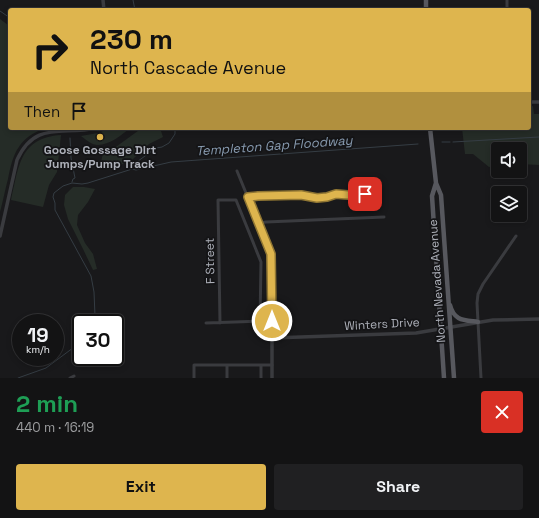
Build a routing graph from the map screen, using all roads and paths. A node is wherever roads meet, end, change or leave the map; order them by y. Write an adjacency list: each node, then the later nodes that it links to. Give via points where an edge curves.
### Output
1 (83, 130): 9 (street, via 49,132 36,136 21,152)
2 (430, 130): 4 (main road, North Nevada Avenue)
3 (237, 171): 6 (street)
4 (436, 183): 11 (main road, North Nevada Avenue, via 441,195); 19 (main road, North Nevada Avenue, via 432,196)
5 (365, 194): 6 (street, via 336,194 317,198 301,195)
6 (248, 197): 8 (street)
7 (384, 217): 8 (street)
8 (259, 224): 14 (street, via 272,258)
9 (0, 236)
10 (516, 236): 15 (street, via 478,294)
11 (447, 294): 15 (main road, via 456,317); 18 (main road, North Nevada Avenue)
12 (539, 319): 15 (street, Winters Drive)
13 (260, 321): 14 (street); 17 (street); 17 (street, F Street, via 261,262 236,200 218,200)
14 (272, 321): 20 (street)
15 (478, 322): 18 (street, Winters Drive); 30 (street)
16 (206, 323): 17 (street)
17 (220, 323)
18 (450, 328): 19 (street, Winters Drive); 29 (main road, North Nevada Avenue)
19 (440, 329): 20 (street, Winters Drive, via 406,334); 28 (main road, North Nevada Avenue)
20 (272, 338): 23 (street)
21 (227, 365): 22 (street); 24 (street, via 194,365); 25 (street)
22 (260, 365): 23 (street); 26 (street)
23 (272, 365): 27 (street)
24 (194, 378)
25 (227, 378)
26 (260, 378)
27 (272, 378)
28 (444, 378)
29 (454, 378)
30 (481, 378)

